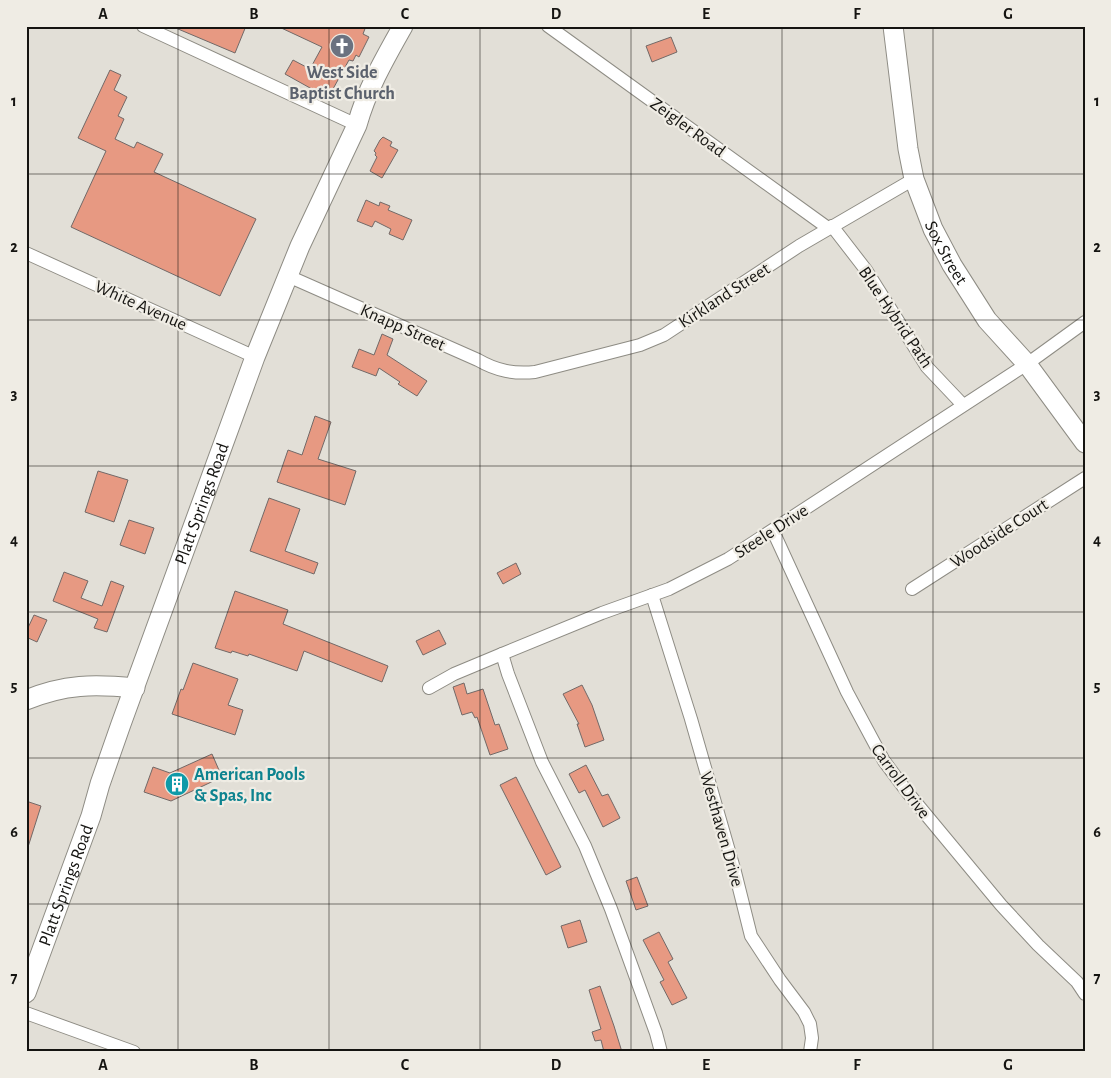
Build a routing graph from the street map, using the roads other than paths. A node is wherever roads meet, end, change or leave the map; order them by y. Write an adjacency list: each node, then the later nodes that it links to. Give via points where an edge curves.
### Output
1 (144, 26): 5 (street)
2 (403, 26): 5 (main road, Platt Springs Road, via 380,67)
3 (548, 26): 7 (street, Zeigler Road)
4 (893, 26): 6 (main road, Sox Street)
5 (357, 125): 9 (main road, Platt Springs Road)
6 (914, 179): 7 (street, Kirkland Street); 12 (main road, Sox Street, via 933,229 956,272 987,320)
7 (830, 227): 13 (street, Kirkland Street, via 653,340 562,366); 14 (street, Blue Hybrid Path, via 866,270 927,367)
8 (26, 253): 11 (street, White Avenue)
9 (288, 276): 11 (main road, Platt Springs Road); 13 (street, Knapp Street, via 490,367)
10 (1085, 322): 12 (street, Steele Drive)
11 (255, 357): 21 (main road, Platt Springs Road)
12 (1027, 364): 14 (street, Steele Drive); 15 (main road, Sox Street)
13 (519, 374)
14 (963, 405): 17 (street, Steele Drive)
15 (1085, 443)
16 (1085, 478): 18 (street, Woodside Court)
17 (773, 531): 19 (street, Steele Drive, via 728,559); 25 (street, Carroll Drive, via 847,692 884,761 1000,905 1077,982)
18 (912, 589)
19 (652, 595): 20 (street, Steele Drive); 29 (street, Westhaven Drive, via 751,936 804,1012 810,1024)
20 (502, 654): 22 (street, Steele Drive); 28 (street, via 542,762 585,846 612,909)
21 (135, 688): 23 (main road, via 81,686 46,692); 24 (main road, Platt Springs Road)
22 (429, 688)
23 (26, 700)
24 (26, 993)
25 (1085, 994)
26 (26, 1012): 27 (street)
27 (134, 1052)
28 (661, 1052)
29 (810, 1052)

